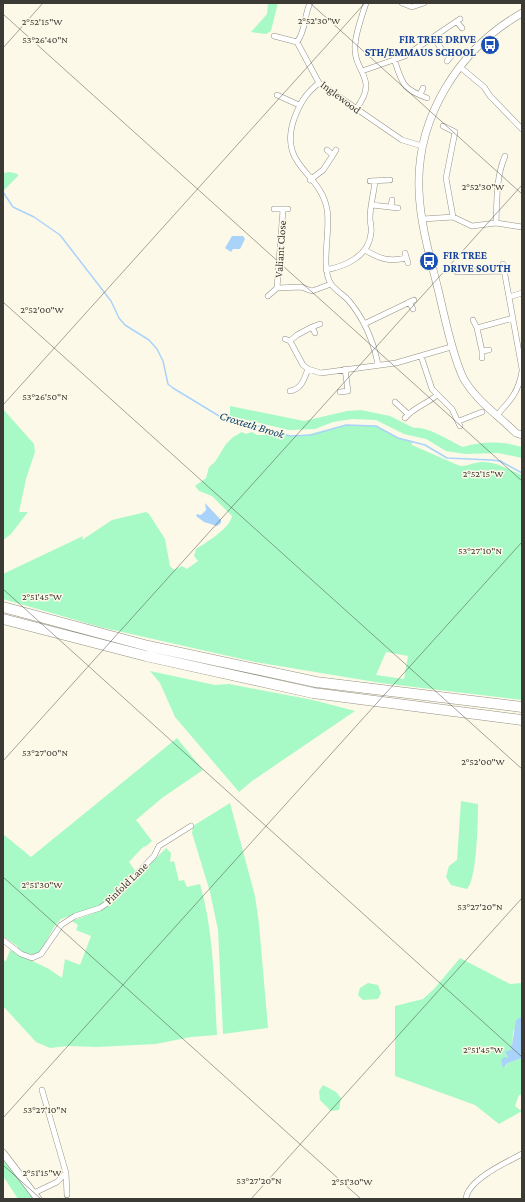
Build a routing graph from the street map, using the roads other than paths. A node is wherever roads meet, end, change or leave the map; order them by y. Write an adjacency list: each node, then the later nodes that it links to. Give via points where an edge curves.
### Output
1 (310, 3): 9 (street, via 303,32)
2 (366, 3): 13 (street, via 355,45 355,53)
3 (402, 3): 4 (street, via 412,7)
4 (426, 4)
5 (522, 13): 12 (street, via 482,44)
6 (462, 28): 8 (street, via 458,21)
7 (274, 36): 9 (street)
8 (434, 38): 10 (street); 11 (street)
9 (297, 42): 14 (street, Inglewood)
10 (450, 57)
11 (394, 60): 13 (street); 17 (street, via 403,84 410,92)
12 (460, 67): 22 (street, via 484,86); 23 (street, via 436,102)
13 (362, 71): 20 (street, via 367,88)
14 (320, 82): 19 (street); 20 (street, Inglewood)
15 (423, 88): 17 (street)
16 (284, 89): 19 (street, via 280,96)
17 (420, 95): 18 (street)
18 (427, 98)
19 (299, 105): 26 (street, via 289,141 295,159)
20 (356, 109): 23 (street, Inglewood, via 402,140)
21 (443, 126): 33 (street, via 455,132 446,178)
22 (522, 130)
23 (422, 146): 34 (street, via 419,191)
24 (327, 150): 26 (street, via 335,152 323,170)
25 (505, 156): 35 (street, via 500,168 497,189)
26 (310, 180): 40 (street, via 322,195 327,209)
27 (390, 180): 29 (street, via 373,181)
28 (392, 200): 30 (street)
29 (372, 205): 30 (street); 37 (street, via 371,232)
30 (391, 207): 32 (street)
31 (274, 208): 46 (street, Valiant Close, via 285,209)
32 (398, 208)
33 (454, 217): 34 (street); 35 (street, via 472,226)
34 (423, 219): 56 (street)
35 (496, 223): 36 (street)
36 (522, 227)
37 (365, 250): 38 (street, via 383,260); 40 (street, via 344,265)
38 (406, 258)
39 (503, 264): 41 (street)
40 (326, 270): 45 (street)
41 (504, 271): 43 (street); 49 (street)
42 (457, 272): 43 (street)
43 (468, 273): 44 (street)
44 (468, 280)
45 (331, 284): 46 (street, Valiant Close, via 312,291 301,287); 54 (street, via 348,300)
46 (277, 288): 48 (street, Valiant Close)
47 (522, 293): 49 (street)
48 (268, 296)
49 (509, 297): 51 (street)
50 (413, 309): 54 (street, via 411,301)
51 (513, 318): 55 (street); 64 (street)
52 (473, 320): 55 (street)
53 (320, 324): 62 (street, via 314,330 288,340 300,361)
54 (364, 324): 61 (street, via 372,336)
55 (477, 328): 58 (street)
56 (451, 347): 59 (street); 70 (street, via 464,381)
57 (489, 350): 58 (street)
58 (482, 351): 60 (street)
59 (421, 356): 61 (street, via 396,363); 67 (street, via 429,381)
60 (482, 358)
61 (378, 364): 63 (street)
62 (308, 369): 63 (street, via 320,373); 65 (street, via 302,384)
63 (345, 369): 66 (street, via 349,393)
64 (522, 370): 70 (street, via 520,384 513,397)
65 (294, 392)
66 (340, 392)
67 (438, 395): 68 (street, via 407,416); 71 (street)
68 (395, 402)
69 (482, 412): 71 (street)
70 (497, 415): 73 (street, via 516,433)
71 (459, 420): 72 (street)
72 (460, 426)
73 (522, 434)
74 (3, 607): 76 (highway, via 148,646 316,682)
75 (3, 619): 77 (highway, via 146,656 313,693)
76 (522, 708)
77 (522, 720)
78 (191, 826): 79 (street, Pinfold Lane, via 159,846 154,856 113,899 100,908 75,916 61,925 41,954 32,958 21,954)
79 (3, 940)
80 (42, 1090): 83 (street)
81 (3, 1154): 84 (street)
82 (522, 1154): 86 (street, via 476,1182 468,1190)
83 (66, 1173): 84 (street); 85 (street)
84 (36, 1196)
85 (67, 1196)
86 (466, 1199)

